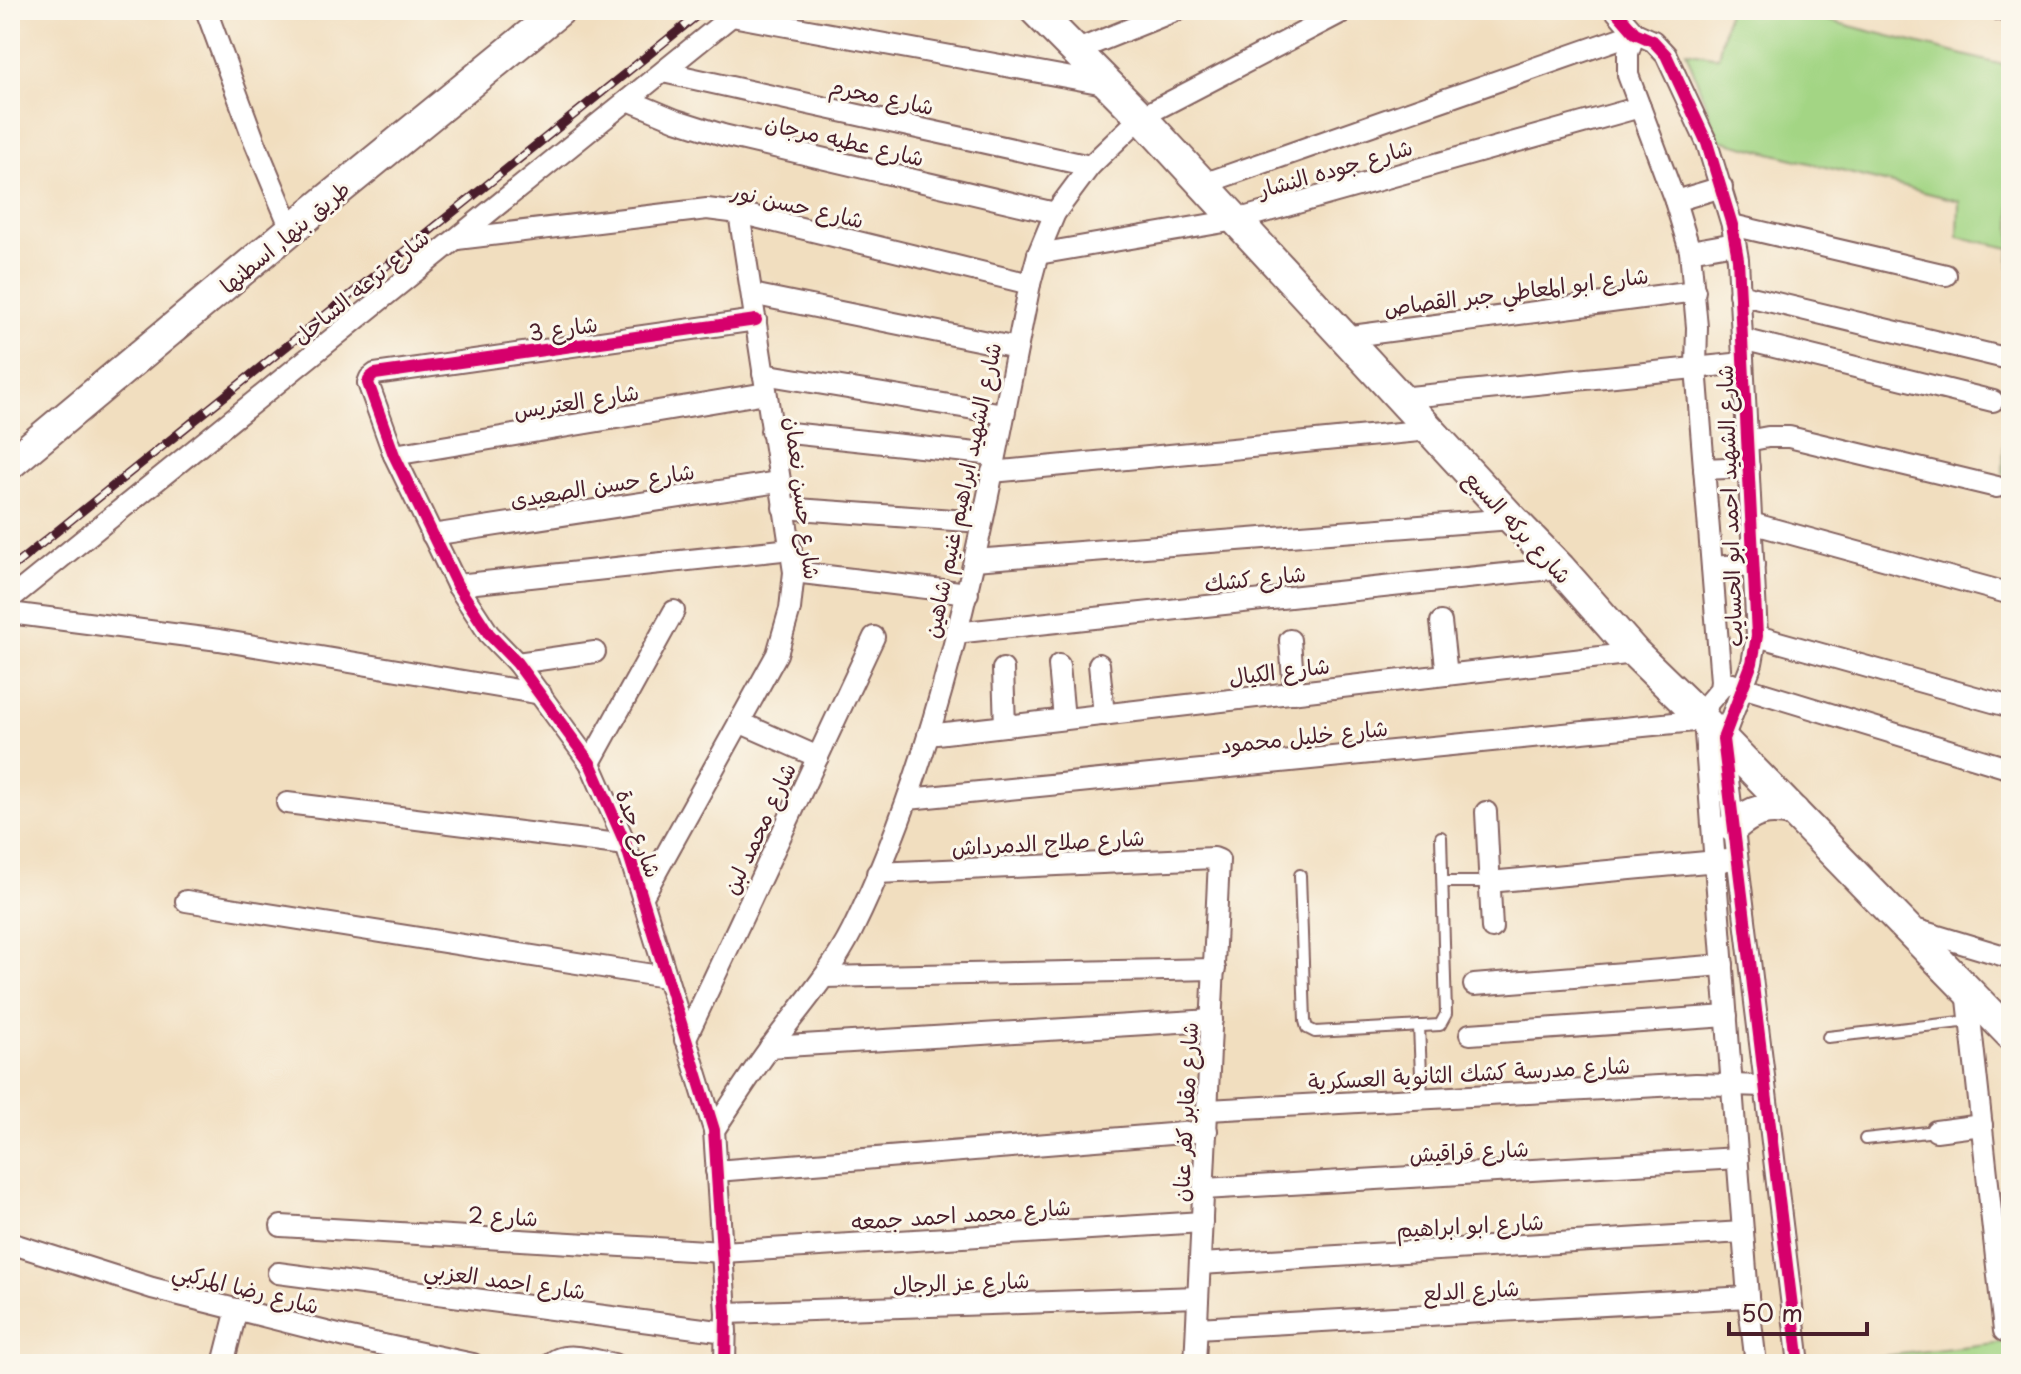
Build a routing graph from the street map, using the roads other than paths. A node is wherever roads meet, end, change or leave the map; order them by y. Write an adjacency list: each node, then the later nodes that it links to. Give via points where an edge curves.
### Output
1 (206, 10): 24 (street)
2 (560, 10): 24 (main road, طريق بنها, اسطنها)
3 (1035, 10): 11 (main road, شارع بركه السبع)
4 (1177, 10): 11 (street)
5 (1346, 10): 16 (street, شارع الشهيد ابراهيم غنيم شاهين)
6 (1615, 10): 10 (street, شارع الشهيد احمد ابو الحسايب)
7 (2000, 10): 9 (street)
8 (736, 13): 12 (street, شارع ترعه الساحل); 13 (street)
9 (2011, 13)
10 (1635, 33): 15 (street, شارع الشهيد احمد ابو الحسايب, via 1627,64); 18 (street); 19 (street, شارع الشهيد احمد ابو الحسايب, via 1666,55)
11 (1075, 51): 13 (main road, شارع بركه السبع)
12 (663, 72): 14 (street, شارع ترعه الساحل); 17 (street, شارع محرم)
13 (1110, 85): 16 (main road, شارع بركه السبع)
14 (628, 100): 22 (street, شارع عطيه مرجان, via 723,135); 26 (street, شارع ترعه الساحل)
15 (1640, 107): 20 (street, شارع الشهيد احمد ابو الحسايب); 23 (street, شارع جوده النشار)
16 (1141, 117): 17 (street, شارع الشهيد ابراهيم غنيم شاهين); 18 (main road, شارع بركه السبع)
17 (1090, 166): 22 (street, شارع الشهيد ابراهيم غنيم شاهين)
18 (1203, 184): 23 (main road, شارع بركه السبع)
19 (1722, 187): 20 (street); 25 (street, شارع الشهيد احمد ابو الحسايب)
20 (1675, 201): 27 (street, شارع الشهيد احمد ابو الحسايب)
21 (739, 213): 26 (street, شارع حسن نور, via 707,209); 30 (street, شارع حسن نور); 32 (street, شارع حسن نعمان)
22 (1055, 213): 28 (street, شارع الشهيد ابراهيم غنيم شاهين)
23 (1236, 220): 28 (street, شارع جوده النشار); 35 (main road, شارع بركه السبع)
24 (291, 229): 50 (main road, طريق بنها, اسطنها)
25 (1734, 234): 27 (street); 29 (street); 33 (street, شارع الشهيد احمد ابو الحسايب)
26 (455, 240): 70 (street, شارع ترعه الساحل)
27 (1690, 251): 31 (street, شارع الشهيد احمد ابو الحسايب)
28 (1038, 254): 30 (street, شارع الشهيد ابراهيم غنيم شاهين)
29 (1946, 275)
30 (1030, 284): 37 (street, شارع الشهيد ابراهيم غنيم شاهين)
31 (1695, 291): 35 (street, شارع ابو المعاطي جبر القصاص); 40 (street, شارع الشهيد احمد ابو الحسايب)
32 (752, 294): 34 (street, شارع حسن نعمان); 37 (street)
33 (1739, 294): 36 (street, شارع الشهيد احمد ابو الحسايب); 38 (street)
34 (756, 320): 41 (street, شارع 3); 42 (street, شارع حسن نعمان)
35 (1344, 337): 43 (main road, شارع بركه السبع)
36 (1742, 339): 39 (street, شارع الشهيد احمد ابو الحسايب); 44 (street)
37 (1017, 348): 45 (street, شارع الشهيد ابراهيم غنيم شاهين)
38 (2005, 358)
39 (1743, 363): 40 (street); 48 (street, شارع الشهيد احمد ابو الحسايب)
40 (1696, 367): 43 (street); 53 (street, شارع الشهيد احمد ابو الحسايب)
41 (375, 374): 49 (street, شارع جدة, via 368,383)
42 (765, 384): 45 (street, شارع العتريس); 47 (street, شارع حسن نعمان); 49 (street, شارع العتريس)
43 (1400, 398): 46 (main road, شارع بركه السبع)
44 (1993, 401)
45 (1004, 414): 51 (street, شارع الشهيد ابراهيم غنيم شاهين)
46 (1430, 430): 51 (street); 57 (main road, شارع بركه السبع)
47 (771, 431): 51 (street); 54 (street, شارع حسن نعمان)
48 (1747, 441): 52 (street, شارع الشهيد احمد ابو الحسايب); 55 (street, via 1789,437)
49 (394, 455): 60 (street, شارع جدة)
50 (10, 464)
51 (994, 464): 58 (street, شارع الشهيد ابراهيم غنيم شاهين)
52 (1749, 467): 53 (street); 59 (street, شارع الشهيد احمد ابو الحسايب)
53 (1704, 469): 64 (street, شارع الشهيد احمد ابو الحسايب)
54 (778, 482): 56 (street, شارع حسن نعمان); 60 (street, شارع حسن الصعيدى)
55 (1997, 487)
56 (783, 508): 58 (street); 61 (street, شارع حسن نعمان)
57 (1512, 519): 62 (street); 65 (main road, شارع بركه السبع)
58 (982, 522): 62 (street, شارع الشهيد ابراهيم غنيم شاهين)
59 (1751, 523): 63 (street, شارع الشهيد احمد ابو الحسايب); 69 (street)
60 (432, 535): 67 (street, شارع جدة)
61 (791, 549): 66 (street, شارع حسن نعمان); 67 (street)
62 (974, 560): 68 (street, شارع الشهيد ابراهيم غنيم شاهين)
63 (1754, 564): 64 (street); 75 (street, شارع الشهيد احمد ابو الحسايب)
64 (1712, 567): 85 (street, شارع الشهيد احمد ابو الحسايب)
65 (1560, 568): 74 (street, شارع كشك); 79 (main road, شارع بركه السبع)
66 (794, 572): 68 (street); 91 (street, شارع حسن نعمان, via 777,654)
67 (457, 585): 80 (street, شارع جدة, via 489,634)
68 (968, 593): 74 (street, شارع الشهيد ابراهيم غنيم شاهين)
69 (2011, 594)
70 (10, 599)
71 (674, 611): 96 (street)
72 (10, 613): 87 (street, via 219,640)
73 (1441, 622): 84 (street)
74 (955, 633): 94 (street, شارع الشهيد ابراهيم غنيم شاهين)
75 (1757, 636): 85 (street, شارع الشهيد احمد ابو الحسايب, via 1752,663); 88 (street)
76 (874, 637): 95 (street, شارع محمد لبن)
77 (1290, 640): 86 (street)
78 (595, 652): 80 (street)
79 (1635, 653): 84 (street, شارع الكيال); 93 (main road, شارع بركه السبع)
80 (517, 663): 87 (street, شارع جدة)
81 (1099, 664): 89 (street)
82 (1059, 665): 90 (street)
83 (1003, 669): 92 (street)
84 (1447, 675): 86 (street, شارع الكيال)
85 (1731, 684): 93 (street, شارع الشهيد احمد ابو الحسايب, via 1708,703); 97 (street)
86 (1294, 693): 89 (street, شارع الكيال)
87 (541, 694): 96 (street, شارع جدة)
88 (2011, 707)
89 (1104, 715): 90 (street, شارع الكيال)
90 (1064, 719): 92 (street, شارع الكيال)
91 (739, 722): 95 (street); 112 (street, شارع حسن نعمان)
92 (1005, 726): 94 (street, شارع الكيال)
93 (1714, 730): 98 (street, شارع خليل محمود); 101 (main road, شارع بركه السبع); 102 (street); 106 (street)
94 (928, 735): 98 (street, شارع الشهيد ابراهيم غنيم شاهين)
95 (818, 757): 130 (street, شارع محمد لبن)
96 (590, 763): 104 (street, شارع جدة)
97 (2011, 769)
98 (908, 799): 108 (street, شارع الشهيد ابراهيم غنيم شاهين)
99 (287, 803): 104 (street)
100 (1486, 812): 111 (street)
101 (1794, 812): 102 (main road, via 1761,809); 114 (main road, شارع بركه السبع)
102 (1733, 827): 105 (street)
103 (1441, 837): 110 (lane)
104 (626, 845): 112 (street, شارع جدة)
105 (1739, 859): 106 (street); 133 (street)
106 (1716, 861): 111 (street); 117 (street)
107 (1220, 863): 108 (street, شارع صلاح الدمرداش, via 1214,858); 118 (street, شارع مقابر كفر عنان)
108 (877, 873): 120 (street, شارع الشهيد ابراهيم غنيم شاهين)
109 (1300, 875): 126 (lane, via 1307,1028 1315,1032)
110 (1443, 882): 111 (lane); 126 (lane, via 1446,1019 1440,1025)
111 (1489, 882): 115 (street)
112 (642, 898): 119 (street, شارع جدة)
113 (186, 901): 119 (street)
114 (1904, 925): 116 (street); 122 (main road, شارع بركه السبع)
115 (1492, 928)
116 (2011, 958)
117 (1723, 965): 121 (street); 123 (street)
118 (1215, 969): 120 (street); 124 (street, شارع مقابر كفر عنان)
119 (665, 977): 130 (street, شارع جدة)
120 (824, 977): 131 (street, شارع الشهيد ابراهيم غنيم شاهين)
121 (1474, 985)
122 (1967, 990): 125 (street); 128 (main road, شارع بركه السبع)
123 (1727, 1016): 127 (street); 132 (street)
124 (1212, 1020): 131 (street); 135 (street, شارع مقابر كفر عنان)
125 (1970, 1021): 129 (lane); 136 (street)
126 (1419, 1026): 134 (lane)
127 (1470, 1034)
128 (2011, 1035)
129 (1828, 1037)
130 (685, 1040): 137 (street, شارع جدة)
131 (770, 1047): 137 (street, شارع الشهيد ابراهيم غنيم شاهين)
132 (1733, 1085): 133 (street, شارع مدرسة كشك الثانوية العسكرية); 134 (street, شارع مدرسة كشك الثانوية العسكرية); 140 (street)
133 (1765, 1086): 163 (street)
134 (1422, 1099): 135 (street, شارع مدرسة كشك الثانوية العسكرية)
135 (1207, 1120): 141 (street, شارع مدرسة كشك الثانوية العسكرية); 142 (street, شارع مقابر كفر عنان)
136 (1982, 1125): 138 (street); 155 (street)
137 (714, 1130): 141 (street, شارع جدة)
138 (1936, 1131): 139 (lane)
139 (1865, 1139)
140 (1738, 1158): 142 (street, شارع قراقيش); 145 (street)
141 (716, 1171): 147 (street, شارع جدة)
142 (1204, 1189): 143 (street, شارع مقابر كفر عنان)
143 (1202, 1222): 147 (street, شارع محمد احمد جمعه); 148 (street, شارع مقابر كفر عنان)
144 (281, 1226): 147 (street, شارع 2)
145 (1743, 1232): 148 (street, شارع ابو ابراهيم); 151 (street)
146 (10, 1243): 152 (street, شارع رضا المركبي)
147 (723, 1252): 153 (street, شارع جدة)
148 (1200, 1264): 150 (street, شارع مقابر كفر عنان)
149 (278, 1273): 153 (street, شارع احمد العزبي)
150 (1198, 1297): 153 (street, شارع عز الرجال); 154 (street, شارع مقابر كفر عنان)
151 (1748, 1297): 154 (street, شارع الدلع); 162 (street)
152 (237, 1309): 156 (street); 157 (street, شارع رضا المركبي)
153 (726, 1323): 160 (street, شارع جدة)
154 (1197, 1328): 161 (street, شارع مقابر كفر عنان)
155 (2004, 1331)
156 (223, 1364)
157 (473, 1364)
158 (551, 1364): 159 (street, via 563,1356)
159 (614, 1364)
160 (725, 1364)
161 (1195, 1364)
162 (1756, 1364)
163 (1799, 1364)

